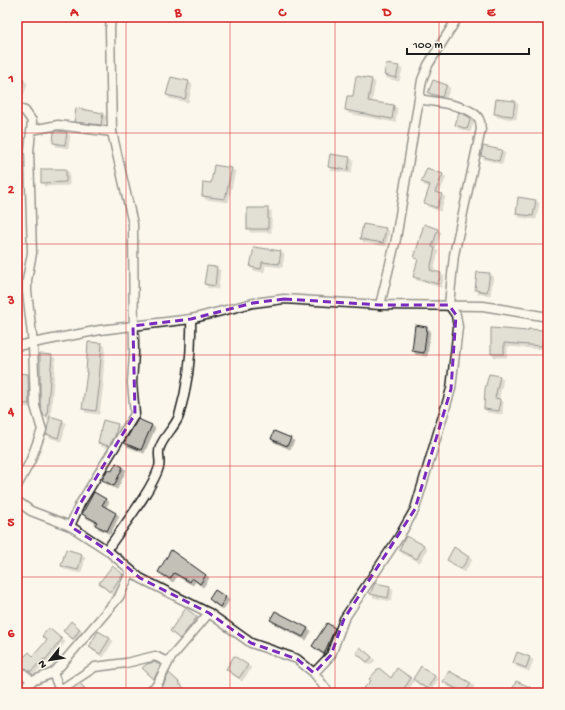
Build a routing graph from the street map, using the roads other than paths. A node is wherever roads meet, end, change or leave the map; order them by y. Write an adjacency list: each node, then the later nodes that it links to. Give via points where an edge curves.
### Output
1 (111, 17): 6 (street)
2 (458, 17): 3 (street, via 428,65)
3 (419, 99): 7 (street, via 396,239); 8 (street, via 464,109 474,113 480,120 481,129 454,255)
4 (17, 108): 5 (street, via 26,111 32,121)
5 (32, 130): 6 (street, via 58,125); 12 (street, via 29,152 32,261 27,291)
6 (112, 132): 11 (street, via 134,224)
7 (380, 305): 8 (street); 10 (street, via 284,299 253,303)
8 (449, 305): 9 (street, via 483,306); 23 (street, via 456,315 458,327 451,389 415,509 344,619 331,655)
9 (548, 317)
10 (191, 319): 11 (street); 17 (street, via 192,339 178,417 160,444 159,467 147,490)
11 (133, 326): 12 (street, via 83,332); 16 (street, via 132,383 135,414 80,504)
12 (33, 344): 13 (street); 14 (street, via 35,406 42,430 30,462)
13 (17, 346)
14 (17, 486)
15 (17, 501): 16 (street, via 31,511)
16 (70, 526): 17 (street)
17 (107, 550): 18 (street)
18 (131, 572): 19 (street); 22 (street, via 119,597)
19 (209, 613): 20 (street); 23 (street, via 251,643 297,659)
20 (170, 660): 25 (street, via 155,656 95,667); 27 (street, via 157,685)
21 (17, 668): 24 (street)
22 (53, 673): 24 (street); 25 (street)
23 (314, 674): 28 (street)
24 (32, 680): 26 (street)
25 (61, 692)
26 (18, 693)
27 (146, 693)
28 (329, 693)

